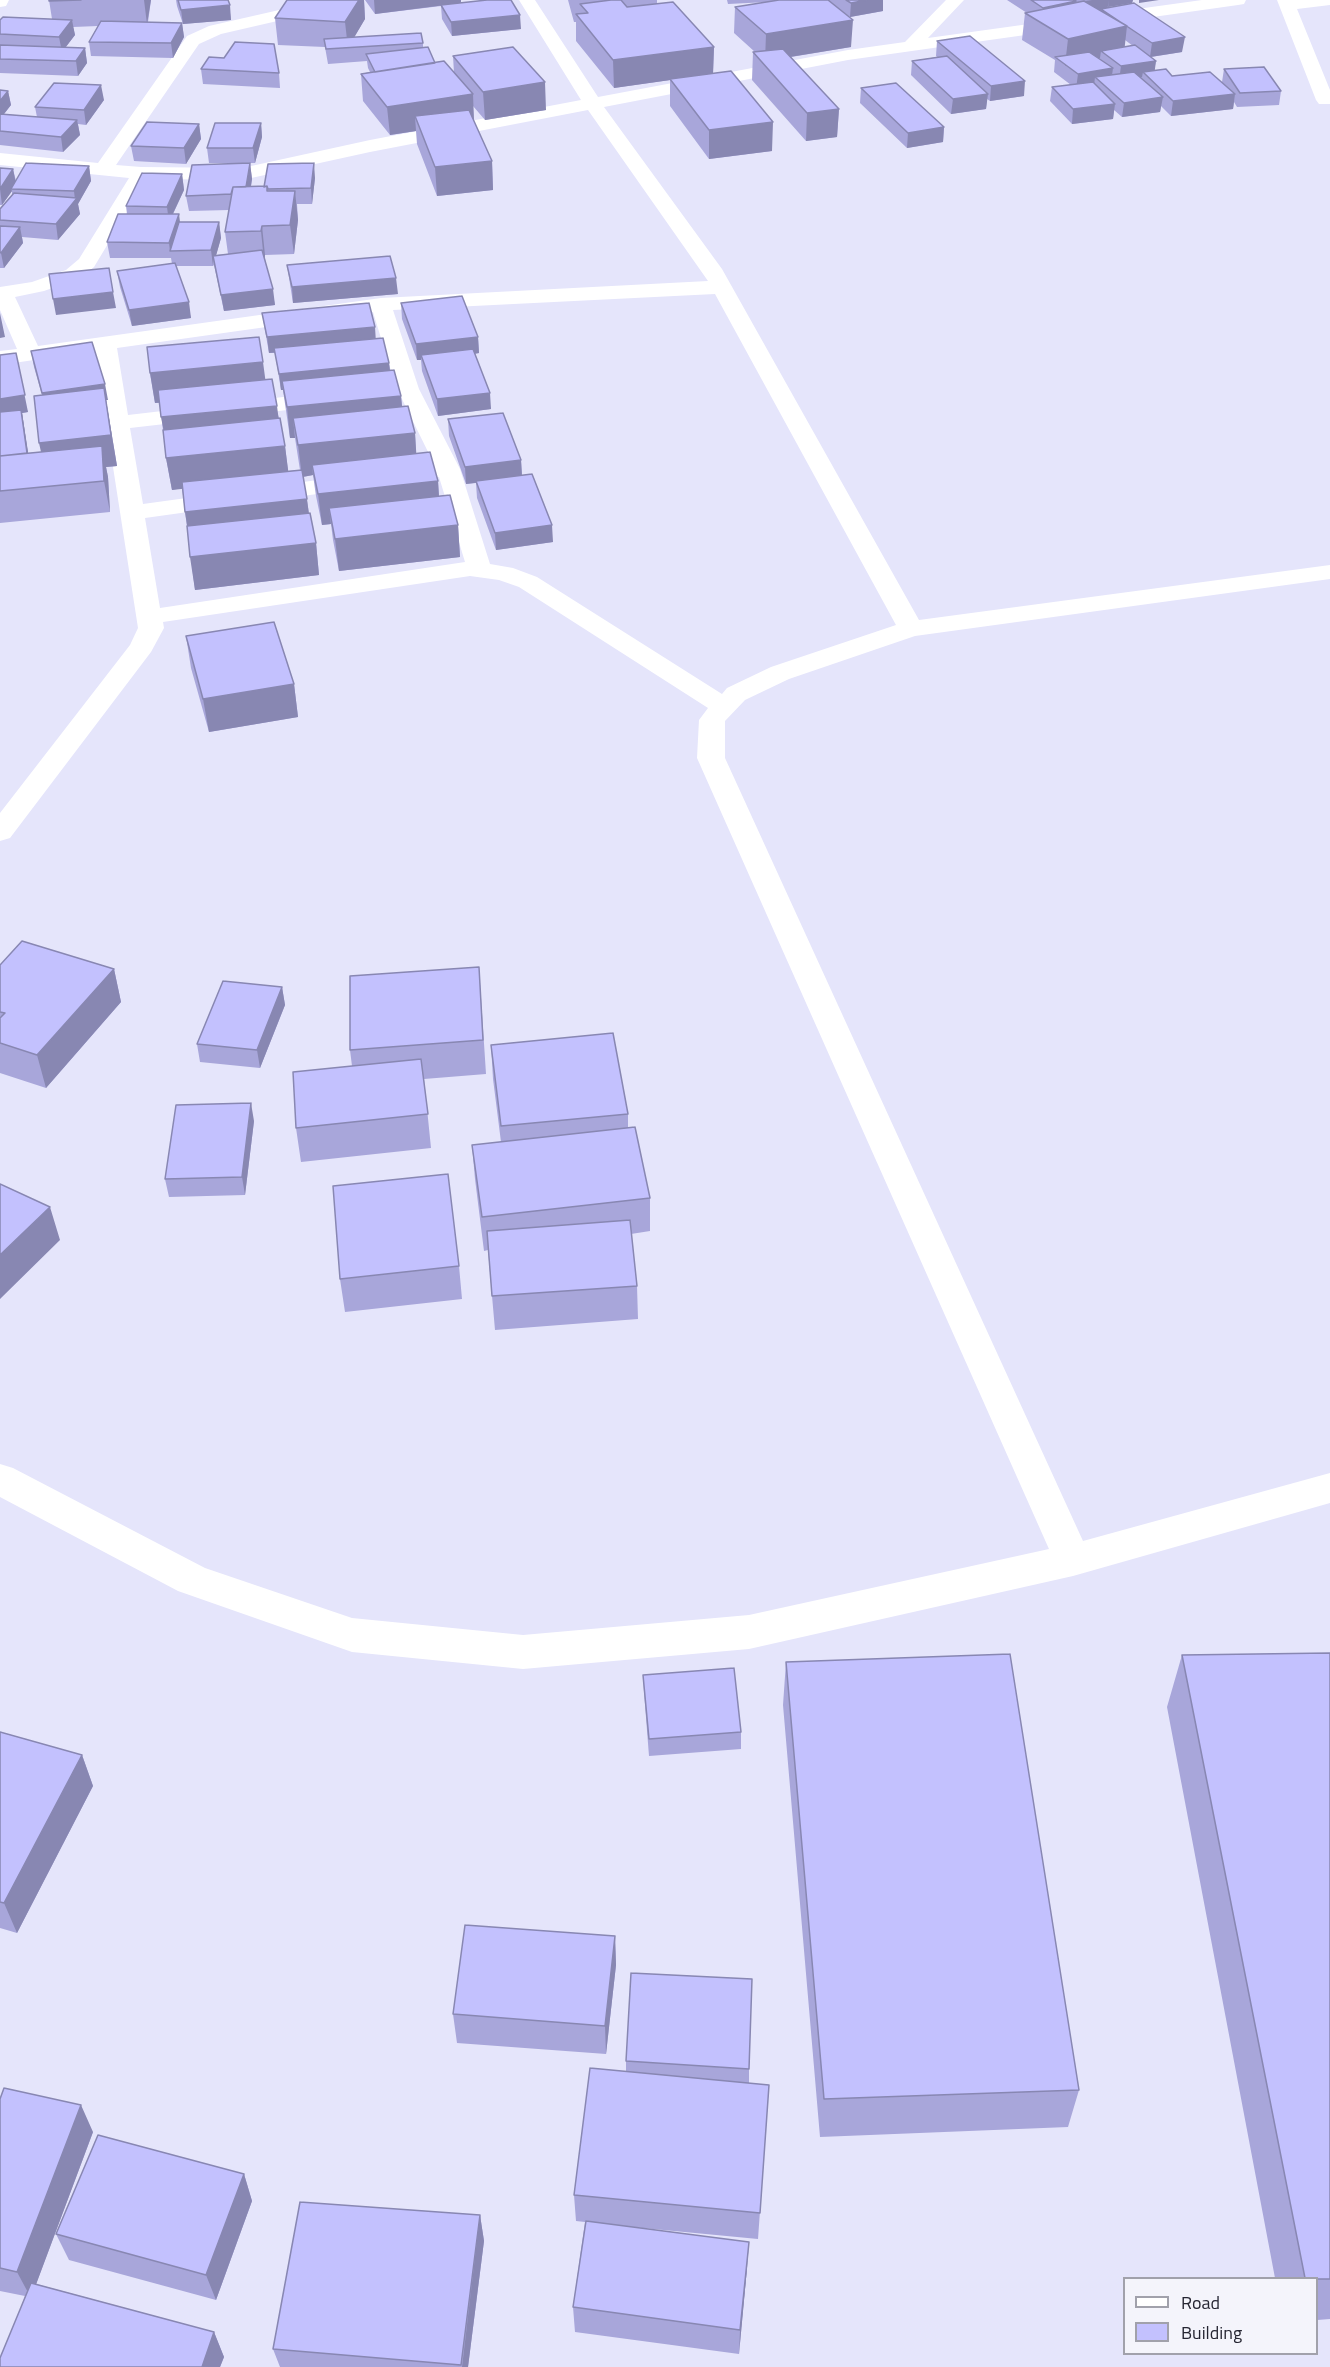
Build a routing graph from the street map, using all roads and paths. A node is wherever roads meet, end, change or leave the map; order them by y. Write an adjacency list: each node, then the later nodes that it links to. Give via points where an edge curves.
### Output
1 (345, 0): 11 (street, via 215,30 193,40)
2 (527, 0): 9 (street)
3 (956, 0): 7 (street)
4 (1238, 0): 7 (street)
5 (1330, 0): 6 (street)
6 (1287, 2): 8 (street)
7 (911, 46): 9 (street)
8 (1325, 100)
9 (593, 104): 12 (street, via 242,174); 13 (street)
10 (0, 159): 11 (street)
11 (103, 169): 12 (street)
12 (141, 173): 14 (street, via 87,263 73,274 37,287)
13 (722, 287): 15 (street); 26 (street)
14 (1, 293): 17 (street)
15 (381, 304): 16 (street); 19 (street)
16 (105, 343): 17 (street); 20 (street)
17 (30, 353): 18 (street)
18 (0, 358)
19 (408, 389): 20 (street); 21 (street)
20 (118, 423): 22 (street)
21 (448, 469): 22 (street); 23 (street)
22 (132, 513): 25 (street)
23 (479, 567): 25 (street); 27 (street, via 473,569 504,573 528,582)
24 (1330, 572): 26 (street)
25 (149, 617): 28 (street, via 151,628 142,647)
26 (911, 628): 27 (street, via 780,673 736,694)
27 (724, 707): 31 (street, via 712,720 711,758)
28 (0, 832)
29 (0, 1479): 31 (street, via 192,1580 352,1635 523,1652 749,1632)
30 (1330, 1488): 31 (street)
31 (1073, 1560)

